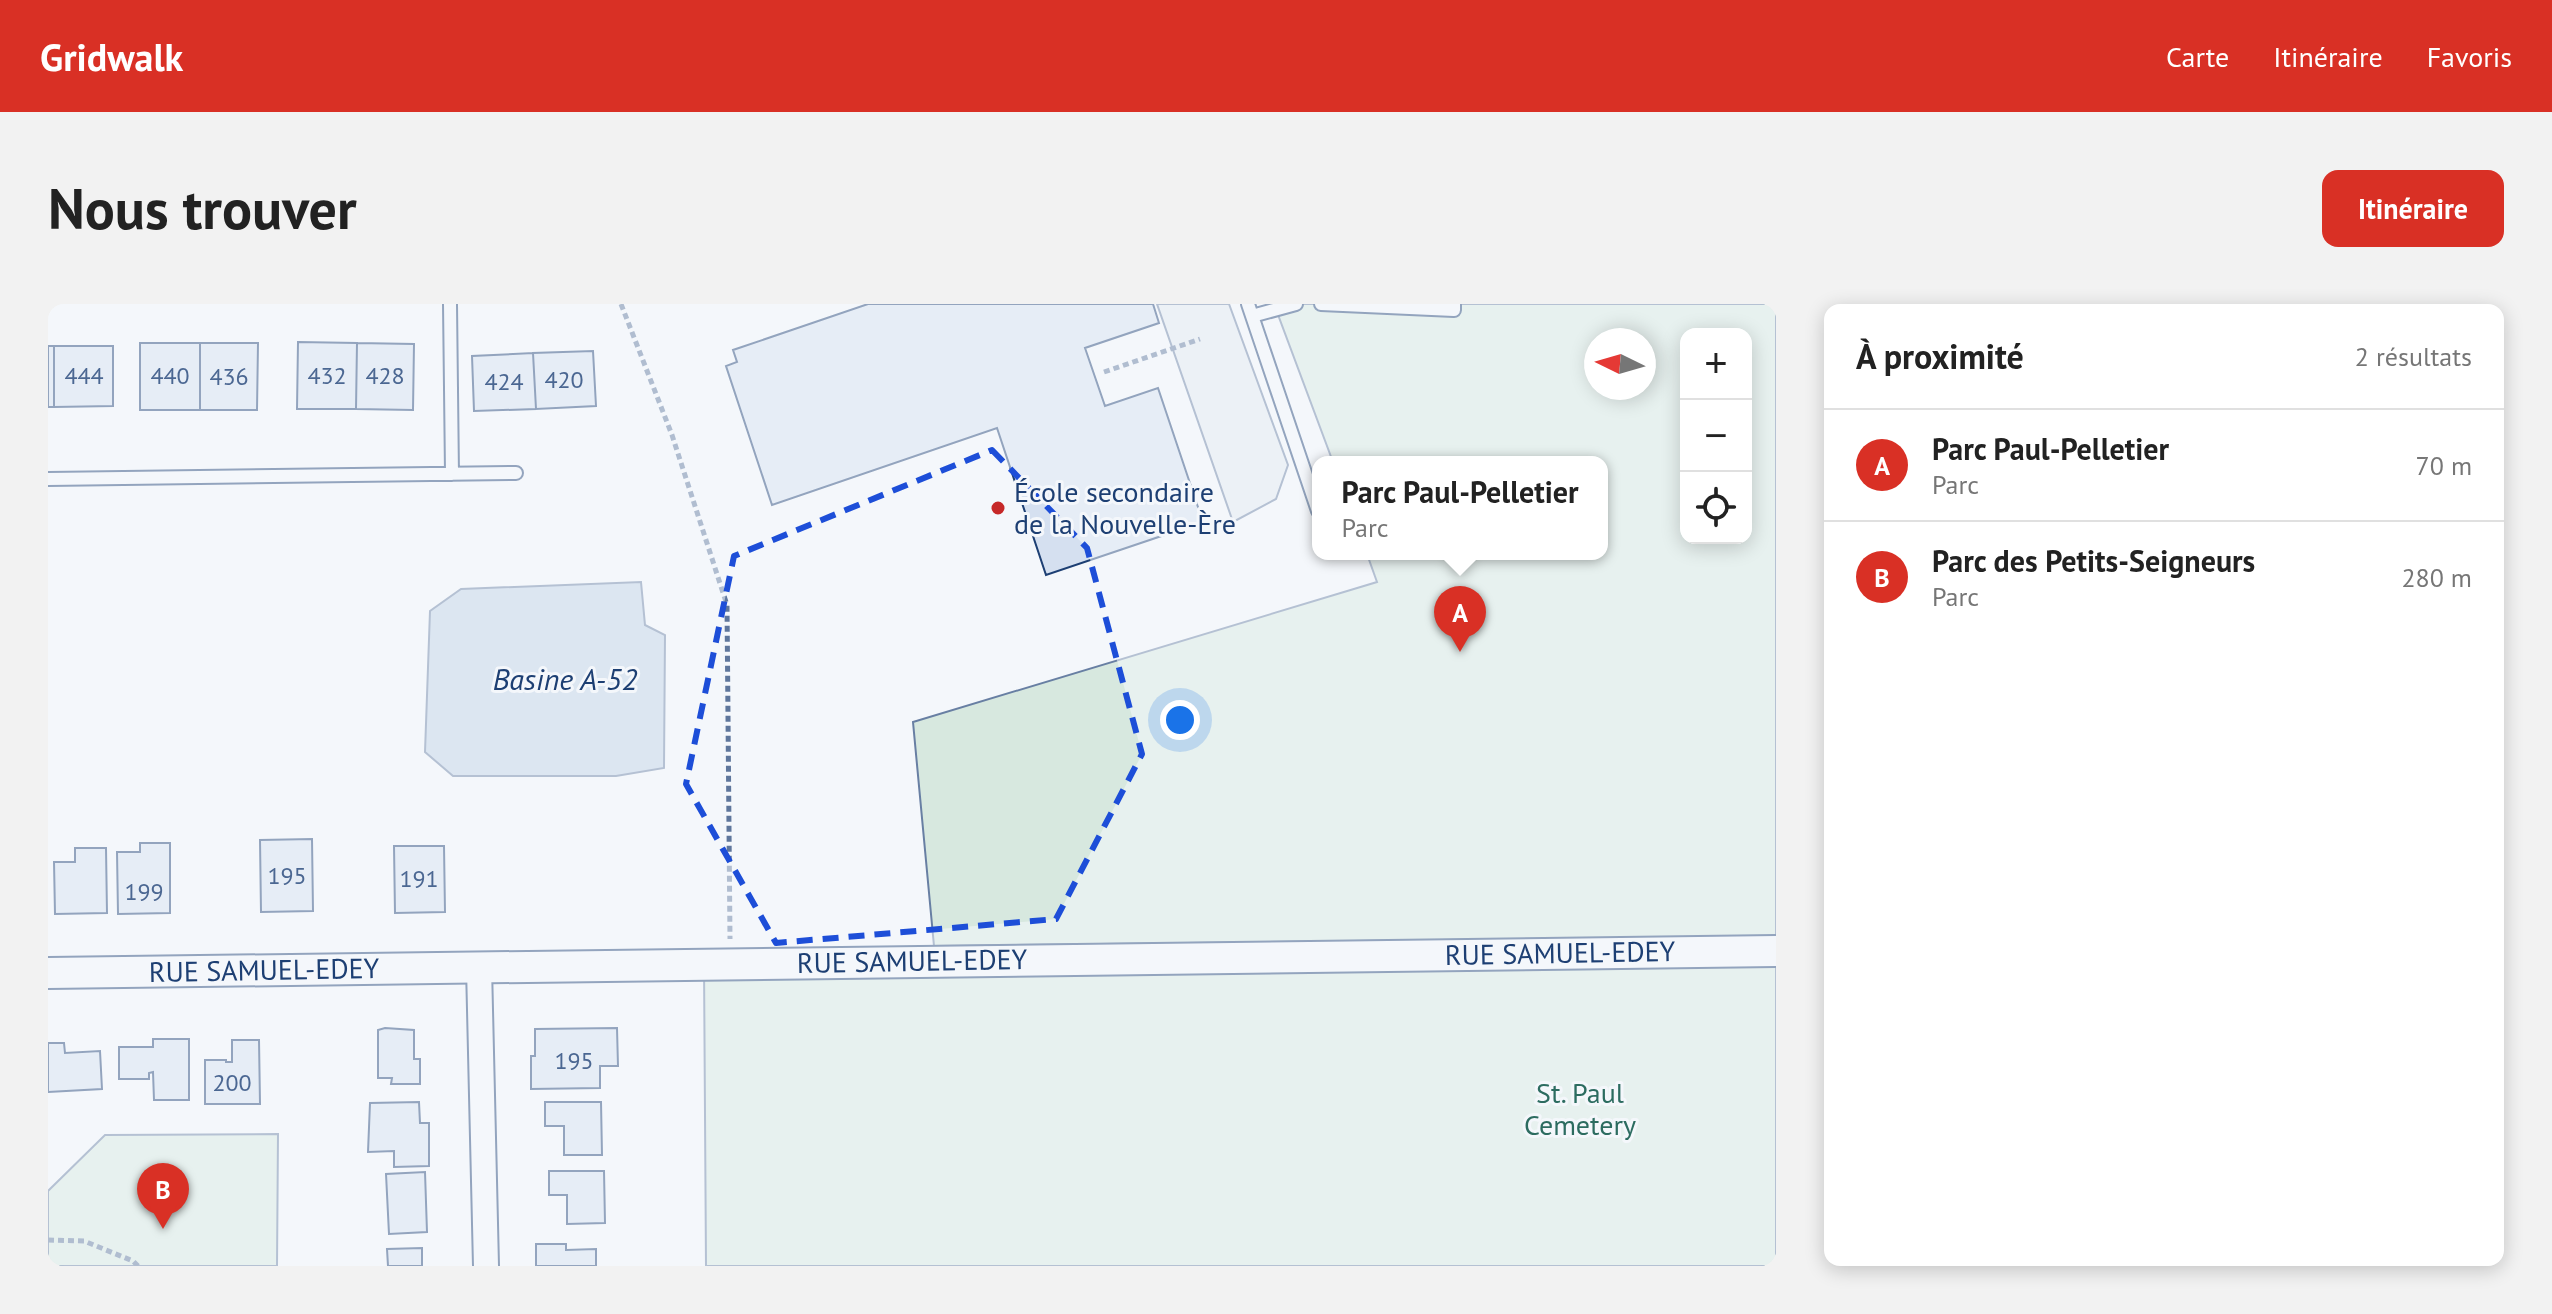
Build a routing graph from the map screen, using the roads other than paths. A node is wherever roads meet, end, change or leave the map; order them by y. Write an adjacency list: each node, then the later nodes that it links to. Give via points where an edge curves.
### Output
1 (450, 304): 7 (lane)
2 (1296, 304): 5 (lane)
3 (1321, 304): 4 (lane, via 1454,310)
4 (1454, 304)
5 (1250, 310): 9 (lane)
6 (516, 473): 7 (lane)
7 (452, 474): 8 (lane)
8 (48, 479)
9 (1312, 493)
10 (1776, 951): 11 (street, RUE SAMUEL-EDEY)
11 (479, 967): 12 (street, RUE SAMUEL-EDEY); 13 (street)
12 (48, 973)
13 (486, 1266)

